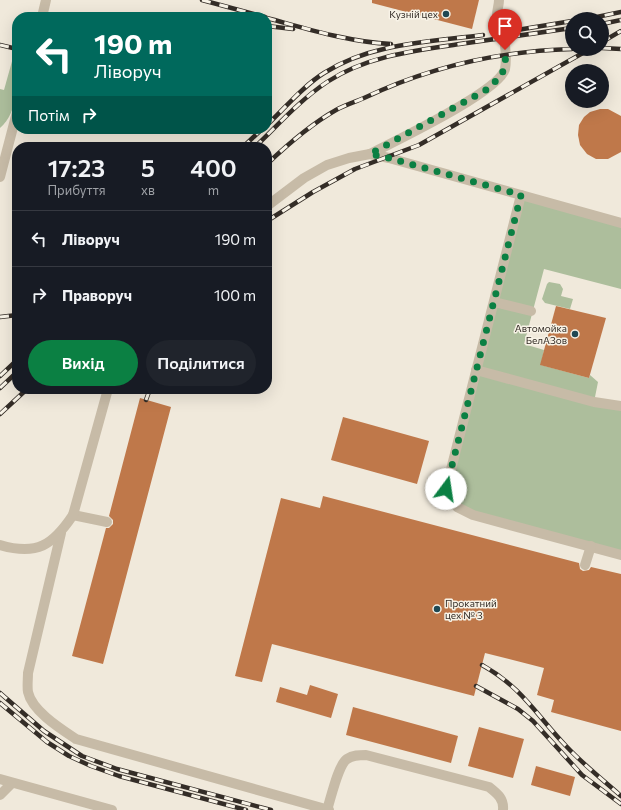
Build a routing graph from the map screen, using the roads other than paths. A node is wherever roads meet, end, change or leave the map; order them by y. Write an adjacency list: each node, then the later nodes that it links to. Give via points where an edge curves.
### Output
1 (46, 0): 3 (street)
2 (500, 0): 6 (street, via 497,16 503,32 506,62 499,79 486,90)
3 (43, 12)
4 (12, 123): 5 (street)
5 (5, 139): 7 (street)
6 (370, 154): 8 (street); 9 (street, via 327,166 304,178)
7 (0, 177)
8 (521, 195): 10 (street); 11 (street)
9 (272, 202)
10 (621, 223)
11 (494, 302): 12 (street); 13 (street)
12 (531, 311)
13 (476, 370): 15 (street, via 594,402); 20 (street, via 446,489 457,507 472,514)
14 (107, 394): 16 (street)
15 (621, 406)
16 (73, 515): 17 (street); 18 (street)
17 (107, 522)
18 (61, 533): 19 (street, via 50,542 33,549 15,550); 27 (street, via 28,673 28,692 38,709 53,724 76,739)
19 (0, 546)
20 (591, 546): 21 (street); 22 (street)
21 (621, 555)
22 (585, 565)
23 (0, 779): 24 (street)
24 (12, 783): 25 (street); 26 (street)
25 (0, 795)
26 (112, 810)
27 (328, 810): 28 (street, via 340,770 346,759 355,755 366,755 489,787 498,794 503,803)
28 (503, 810)

